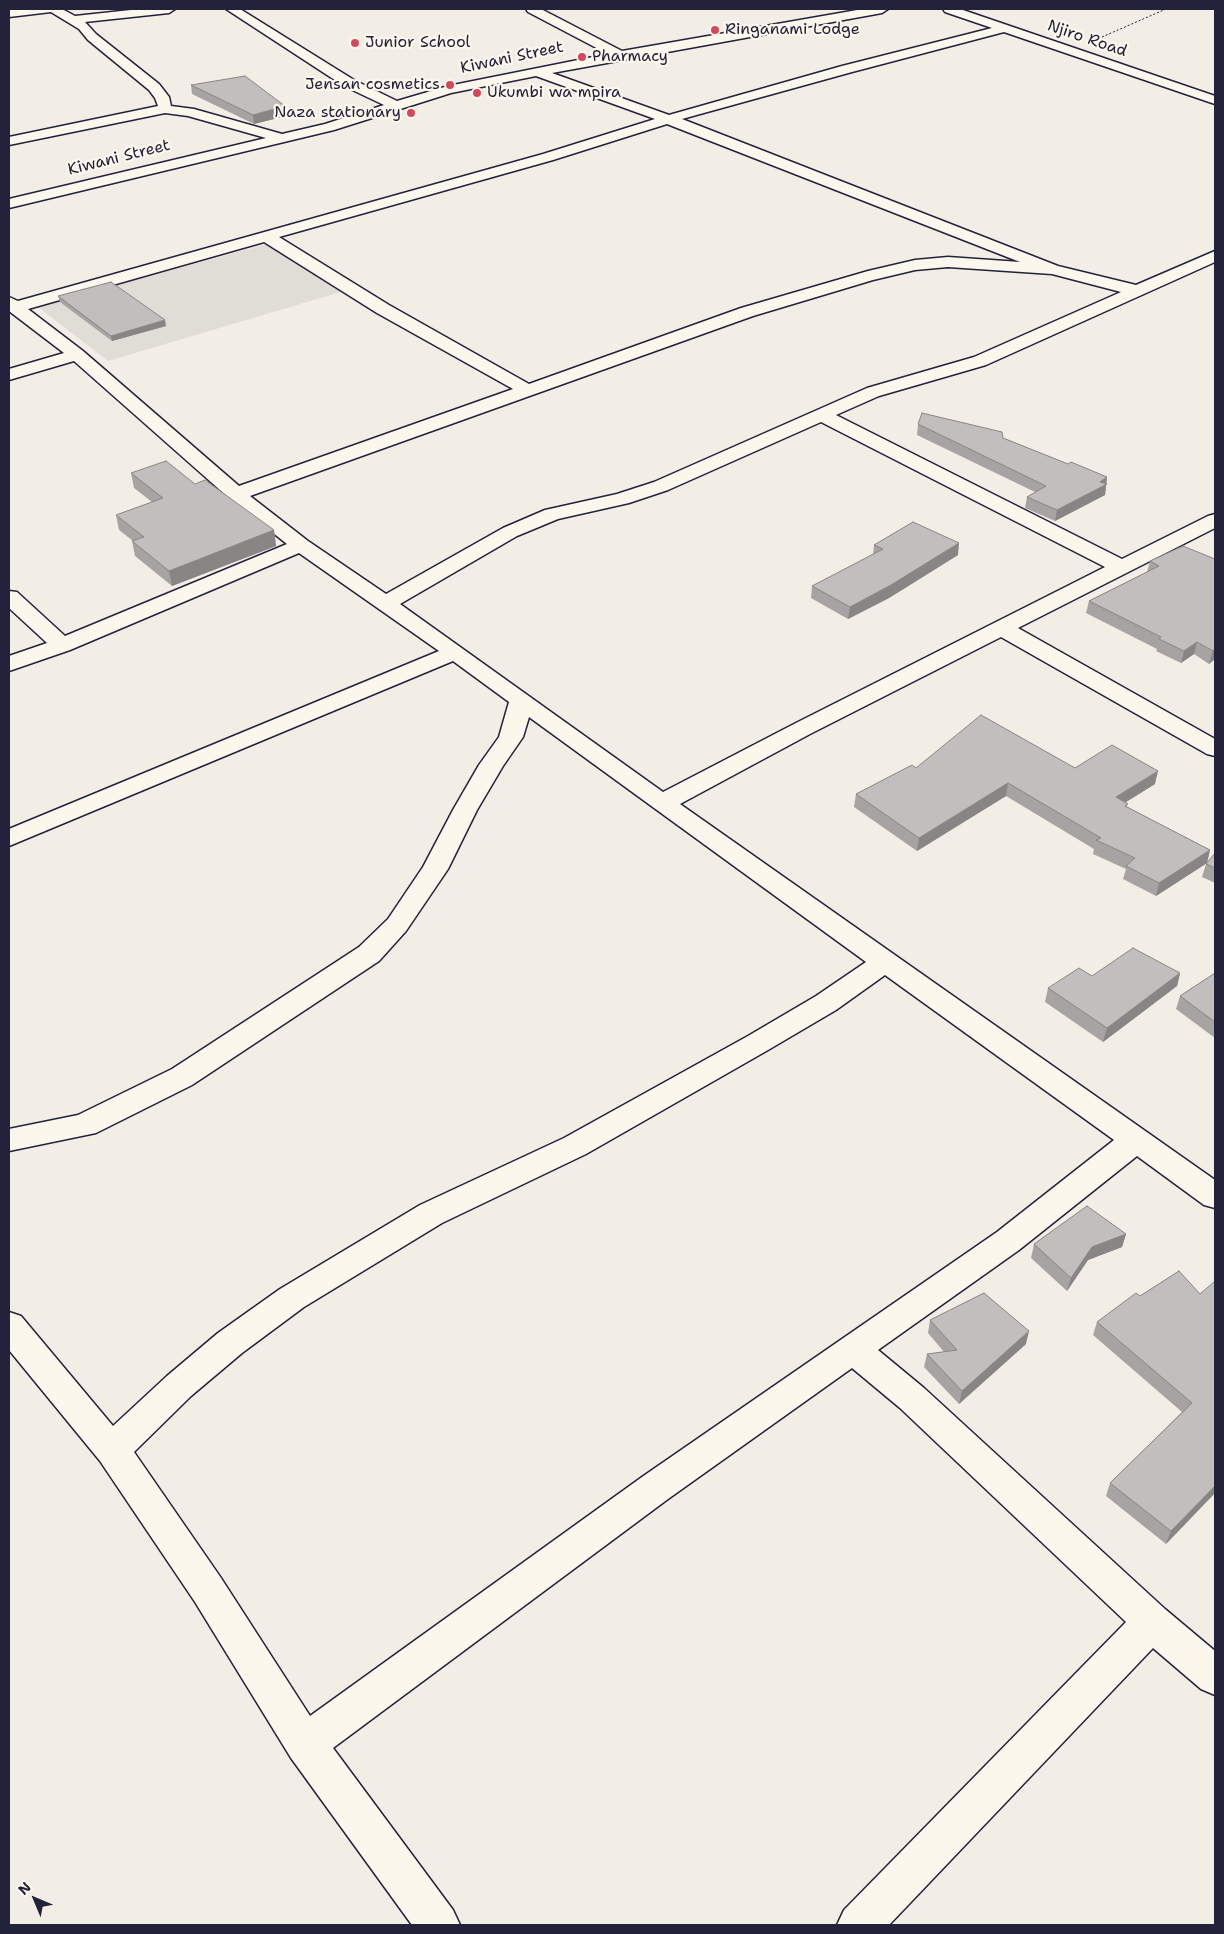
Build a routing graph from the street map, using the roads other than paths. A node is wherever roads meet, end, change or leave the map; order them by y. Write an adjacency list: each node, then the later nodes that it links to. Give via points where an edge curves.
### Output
1 (48, 9): 9 (street)
2 (54, 9): 11 (street)
3 (170, 9): 11 (street)
4 (232, 9): 16 (street, via 356,87)
5 (532, 9): 13 (street)
6 (882, 9): 13 (street, Kiwani Street)
7 (949, 9): 10 (street, Njiro Road)
8 (987, 11): 10 (street)
9 (9, 12)
10 (964, 14): 12 (street, Njiro Road)
11 (73, 20): 17 (street, via 154,87 162,97)
12 (1005, 28): 15 (street, Njiro Road); 18 (street)
13 (620, 55): 14 (street, Kiwani Street)
14 (535, 71): 16 (street, Kiwani Street); 18 (street)
15 (1215, 100)
16 (394, 105): 19 (street, Kiwani Street, via 346,122)
17 (165, 109): 19 (street, via 189,112); 20 (street)
18 (668, 119): 22 (street, via 548,157); 24 (street)
19 (280, 138): 21 (street, Kiwani Street)
20 (9, 141)
21 (9, 203)
22 (266, 236): 26 (street); 29 (street, via 384,309)
23 (1215, 256): 25 (street)
24 (1052, 269): 25 (street); 29 (street, via 948,262 915,265 747,312)
25 (1138, 291): 30 (street, via 980,361 873,392)
26 (12, 304): 27 (street)
27 (77, 355): 28 (street); 31 (street)
28 (9, 375)
29 (526, 390): 31 (street)
30 (822, 415): 34 (street); 36 (street, via 661,486 622,499 552,514 518,528)
31 (236, 494): 33 (street)
32 (1215, 520): 34 (street)
33 (301, 545): 36 (street); 38 (street)
34 (1121, 567): 37 (street)
35 (9, 597): 38 (street)
36 (386, 603): 39 (street)
37 (1002, 628): 42 (street); 43 (street, via 802,728)
38 (62, 645): 40 (street)
39 (456, 652): 41 (street); 44 (street)
40 (9, 664)
41 (521, 702): 43 (street); 47 (street, via 511,737 465,810 435,870 397,925 369,954 182,1077 85,1125)
42 (1215, 749)
43 (662, 803): 45 (street)
44 (9, 838)
45 (884, 962): 46 (street); 51 (street, via 826,1003 758,1043 575,1146 431,1214 292,1298 230,1343 179,1386)
46 (1137, 1139): 48 (street); 50 (street, via 1008,1241)
47 (9, 1140)
48 (1215, 1196)
49 (9, 1326): 51 (street)
50 (853, 1349): 52 (street, via 912,1398); 54 (street, via 655,1488)
51 (112, 1450): 54 (street, via 208,1590)
52 (1152, 1622): 53 (street); 56 (street)
53 (1215, 1676)
54 (306, 1744): 55 (street)
55 (438, 1925)
56 (860, 1925)

